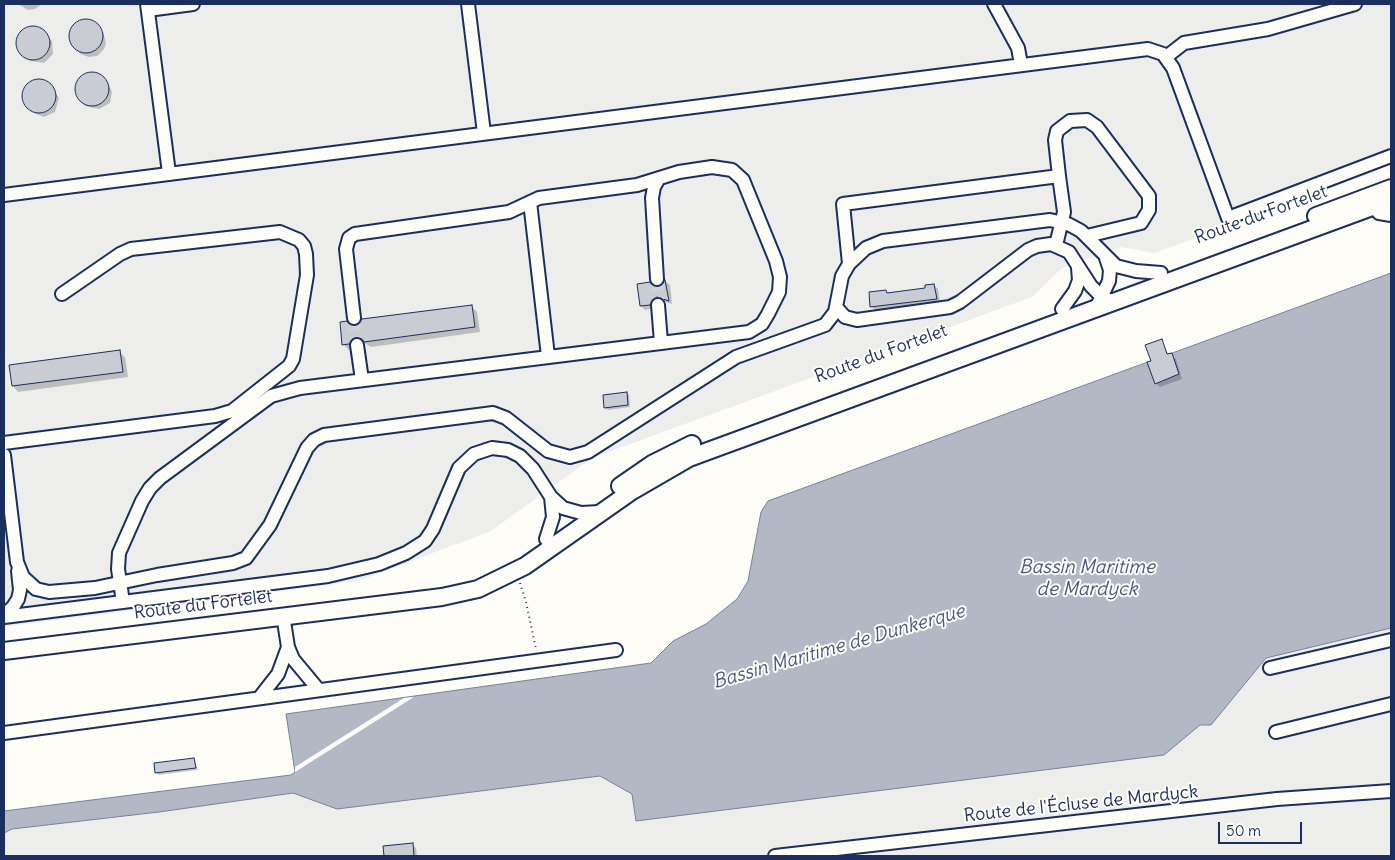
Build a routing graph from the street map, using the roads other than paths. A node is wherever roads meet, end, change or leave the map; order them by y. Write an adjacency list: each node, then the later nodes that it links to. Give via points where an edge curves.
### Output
1 (193, 4): 5 (street)
2 (468, 4): 8 (street)
3 (994, 4): 7 (street, via 1018,48)
4 (1355, 4): 6 (street, via 1268,29 1184,43)
5 (147, 7): 10 (street)
6 (1166, 57): 7 (street, via 1148,48); 9 (street, via 1173,68 1228,218)
7 (1021, 64): 8 (street)
8 (484, 133): 10 (street)
9 (1391, 156)
10 (169, 173): 14 (street)
11 (1059, 176): 19 (street); 20 (street, via 1055,140 1058,131 1070,121 1087,120 1097,128 1149,196 1149,210 1141,223); 23 (street, via 843,204)
12 (659, 178): 16 (street, via 630,186 539,198); 26 (street, via 652,198); 33 (street, via 712,167 736,172 746,185 774,256 780,282 768,314 754,330)
13 (1391, 188): 17 (main road, Route du Fortelet)
14 (4, 195)
15 (1391, 200): 17 (main road, Route du Fortelet)
16 (530, 202): 32 (street, via 513,212 352,235 346,249); 35 (street)
17 (1371, 202): 18 (street, via 1382,215); 25 (main road, Route du Fortelet); 28 (main road, Route du Fortelet)
18 (1391, 215)
19 (1062, 222): 20 (street); 21 (street); 23 (street, via 1037,220 891,239 871,245)
20 (1087, 236): 22 (street)
21 (1056, 245): 24 (street, via 1069,252); 30 (street, via 1041,244 1032,248 950,307 857,320 845,318)
22 (1104, 256): 25 (street, via 1122,268); 28 (street, via 1110,275)
23 (849, 264): 30 (street, via 842,276)
24 (1078, 265): 28 (street); 31 (street, via 1077,285)
25 (1161, 273): 28 (main road, Route du Fortelet)
26 (656, 279)
27 (62, 294): 37 (street, via 131,249 280,232 299,240 306,254 306,275 292,362 232,411 215,416)
28 (1103, 299): 31 (main road, Route du Fortelet); 40 (main road, Route du Fortelet, via 696,454 657,474)
29 (658, 305): 33 (street)
30 (836, 307): 44 (street, via 830,320 821,327 736,357 612,438 575,457 548,452 506,418 493,413 324,435 307,448 266,532 246,558)
31 (1062, 309): 41 (main road, Route du Fortelet, via 684,448 652,464)
32 (354, 318)
33 (661, 342): 35 (street)
34 (357, 345): 36 (street)
35 (548, 356): 36 (street)
36 (362, 380): 44 (street, via 277,393 160,478 142,501 119,553)
37 (4, 443)
38 (4, 455): 43 (street)
39 (551, 497): 41 (street, via 563,508); 42 (street, via 553,517); 46 (street, via 533,469 520,456 502,449 485,450 468,458 460,468 425,541 399,556 346,573)
40 (603, 512): 41 (street); 45 (main road, Route du Fortelet, via 492,584 469,592)
41 (581, 514): 42 (main road, Route du Fortelet)
42 (546, 539): 45 (main road, Route du Fortelet, via 477,580)
43 (17, 562): 44 (street, via 27,582 42,590 74,592); 48 (street, via 20,595)
44 (120, 584): 46 (street)
45 (407, 600): 47 (main road, Route du Fortelet)
46 (123, 602): 48 (street)
47 (283, 615): 50 (street); 52 (main road, Route du Fortelet)
48 (4, 616)
49 (1391, 640): 53 (street)
50 (288, 647): 54 (street, via 296,664); 55 (street, via 278,674)
51 (616, 650): 54 (street)
52 (4, 651)
53 (1270, 668)
54 (318, 689): 55 (street)
55 (260, 698): 57 (street)
56 (1391, 704): 58 (street)
57 (4, 732)
58 (1276, 732)
59 (1391, 791): 60 (street, Route de l'Écluse de Mardyck, via 1277,800)
60 (782, 856)

